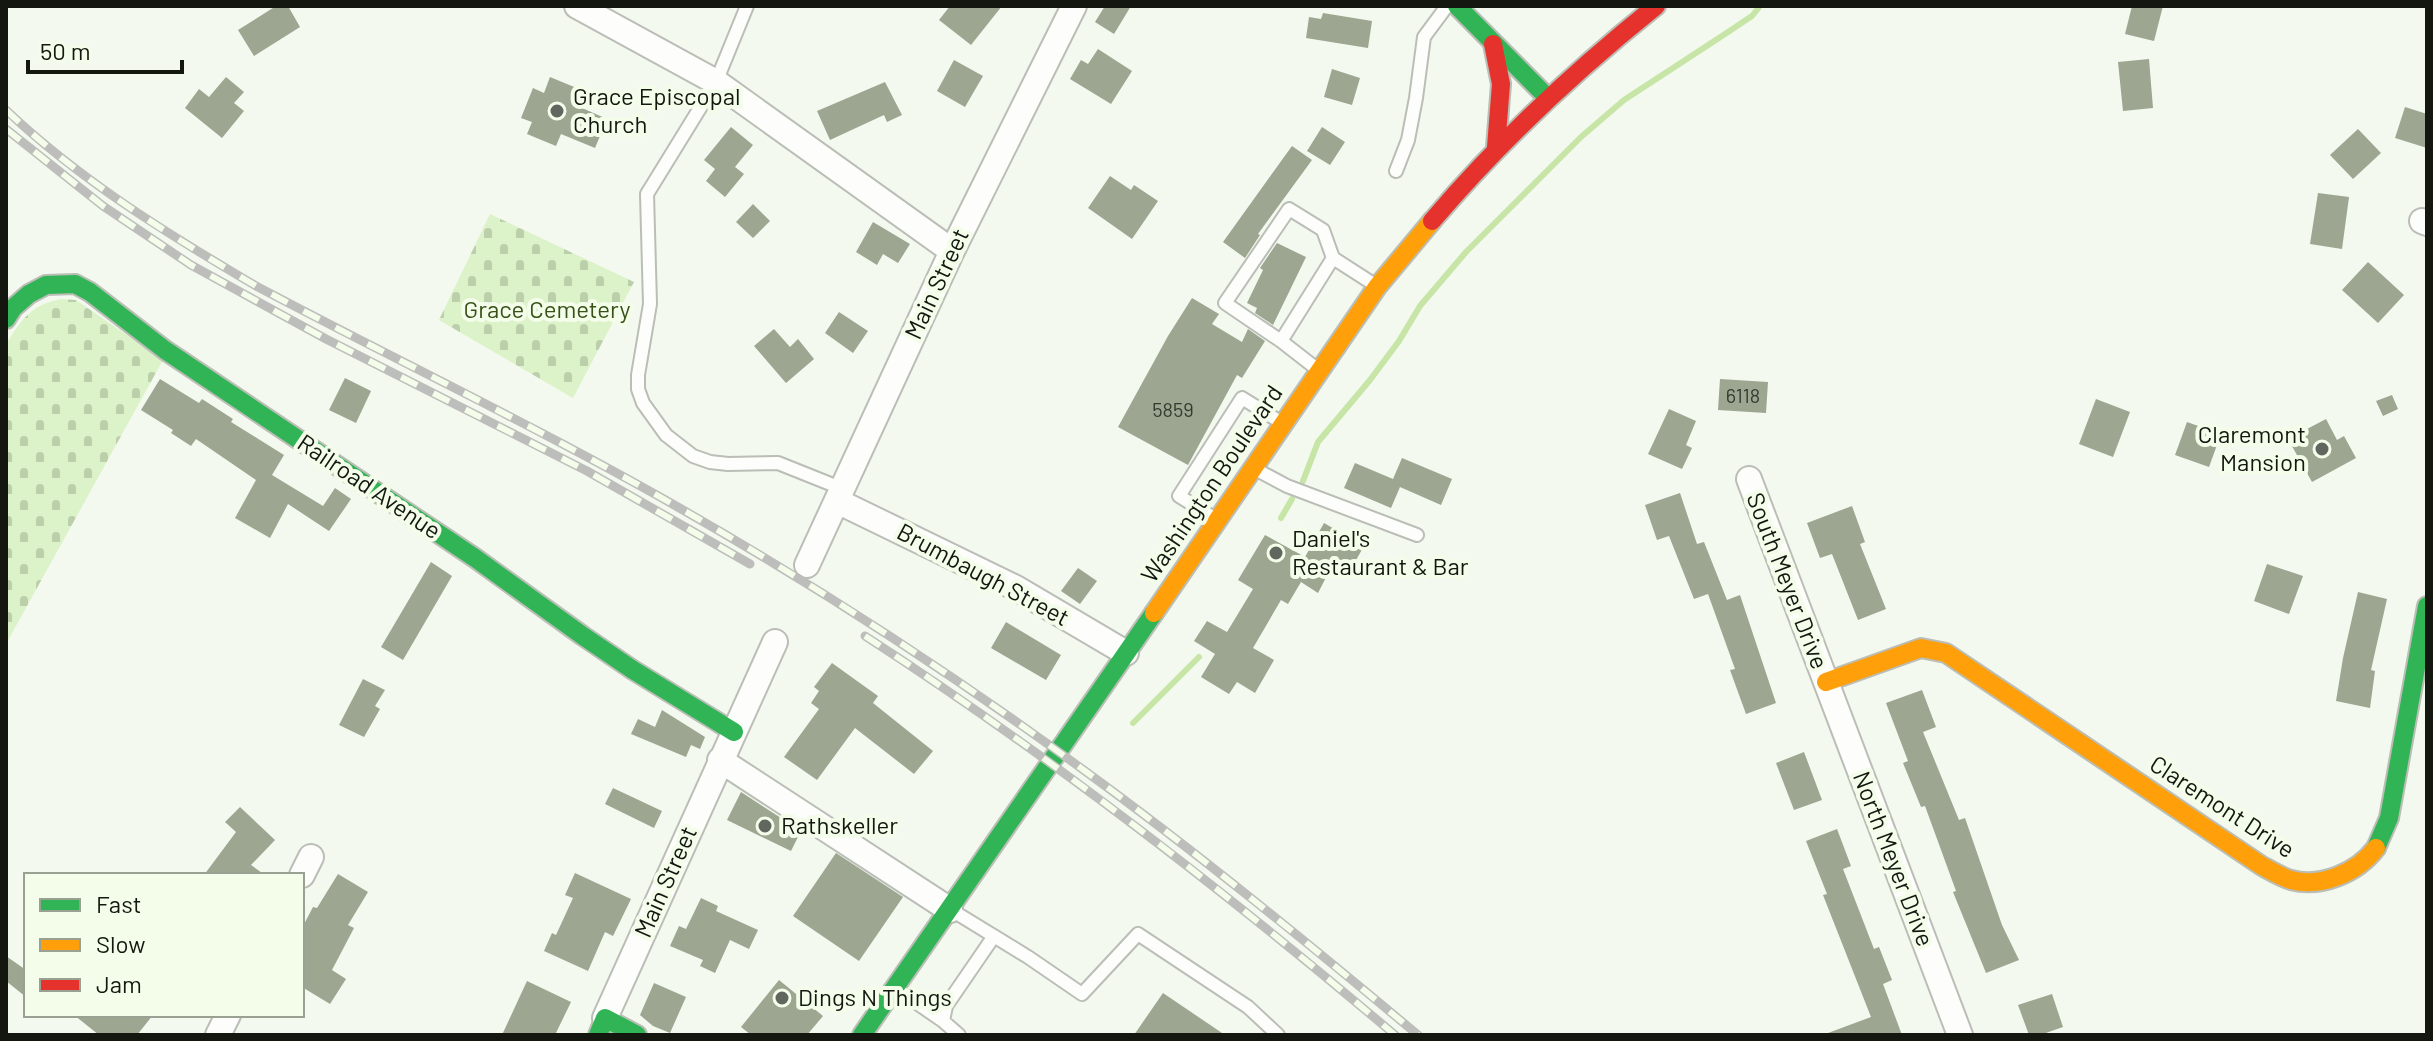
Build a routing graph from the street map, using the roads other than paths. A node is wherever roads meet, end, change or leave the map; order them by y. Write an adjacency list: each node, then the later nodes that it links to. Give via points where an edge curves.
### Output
1 (577, 6): 8 (street)
2 (747, 6): 8 (lane)
3 (1074, 6): 12 (street, Main Street)
4 (1447, 6): 11 (lane, via 1424,37 1411,126)
5 (1457, 6): 7 (street)
6 (1656, 6): 9 (street, Washington Boulevard)
7 (1493, 44): 9 (street); 10 (street, via 1503,92)
8 (716, 82): 12 (street); 21 (lane, via 647,194 650,304 638,389 666,435 693,456 728,464 778,463)
9 (1547, 97): 10 (street, Washington Boulevard)
10 (1496, 147): 14 (street, Washington Boulevard)
11 (1396, 171)
12 (952, 251): 21 (street, Main Street)
13 (1333, 258): 14 (lane); 16 (lane); 16 (lane, via 1323,230 1289,209 1225,303)
14 (1377, 287): 17 (street, Washington Boulevard)
15 (6, 319): 29 (street, Railroad Avenue, via 29,294 46,285 75,284 90,292 165,350 583,636)
16 (1281, 341): 17 (lane)
17 (1319, 370): 18 (street, Washington Boulevard)
18 (1282, 424): 19 (street, Washington Boulevard); 22 (lane, via 1242,398 1179,496)
19 (1252, 467): 22 (street, Washington Boulevard); 23 (lane, via 1287,486)
20 (1749, 479): 28 (street, South Meyer Drive)
21 (840, 495): 24 (street, Main Street); 27 (street, Brumbaugh Street)
22 (1217, 520): 27 (street, Washington Boulevard)
23 (1417, 535)
24 (807, 565)
25 (2427, 606): 28 (street, Claremont Drive, via 2389,818 2380,842 2352,870 2314,882 2297,881 2262,866 1946,653 1921,648)
26 (775, 642): 29 (street, Main Street)
27 (1126, 653): 31 (street, Washington Boulevard)
28 (1826, 682): 42 (street, North Meyer Drive)
29 (734, 732): 30 (street, Main Street)
30 (720, 760): 31 (street); 36 (street, Main Street)
31 (950, 910): 32 (lane); 33 (street, Washington Boulevard)
32 (994, 936): 35 (lane, via 946,1006); 41 (lane, via 1082,994 1138,934 1248,1007)
33 (895, 989): 35 (lane); 39 (street, Washington Boulevard)
34 (227, 1017): 37 (street)
35 (943, 1021): 40 (lane)
36 (602, 1027): 38 (street)
37 (218, 1035)
38 (637, 1035)
39 (862, 1035)
40 (959, 1035)
41 (1278, 1035)
42 (1960, 1035)

